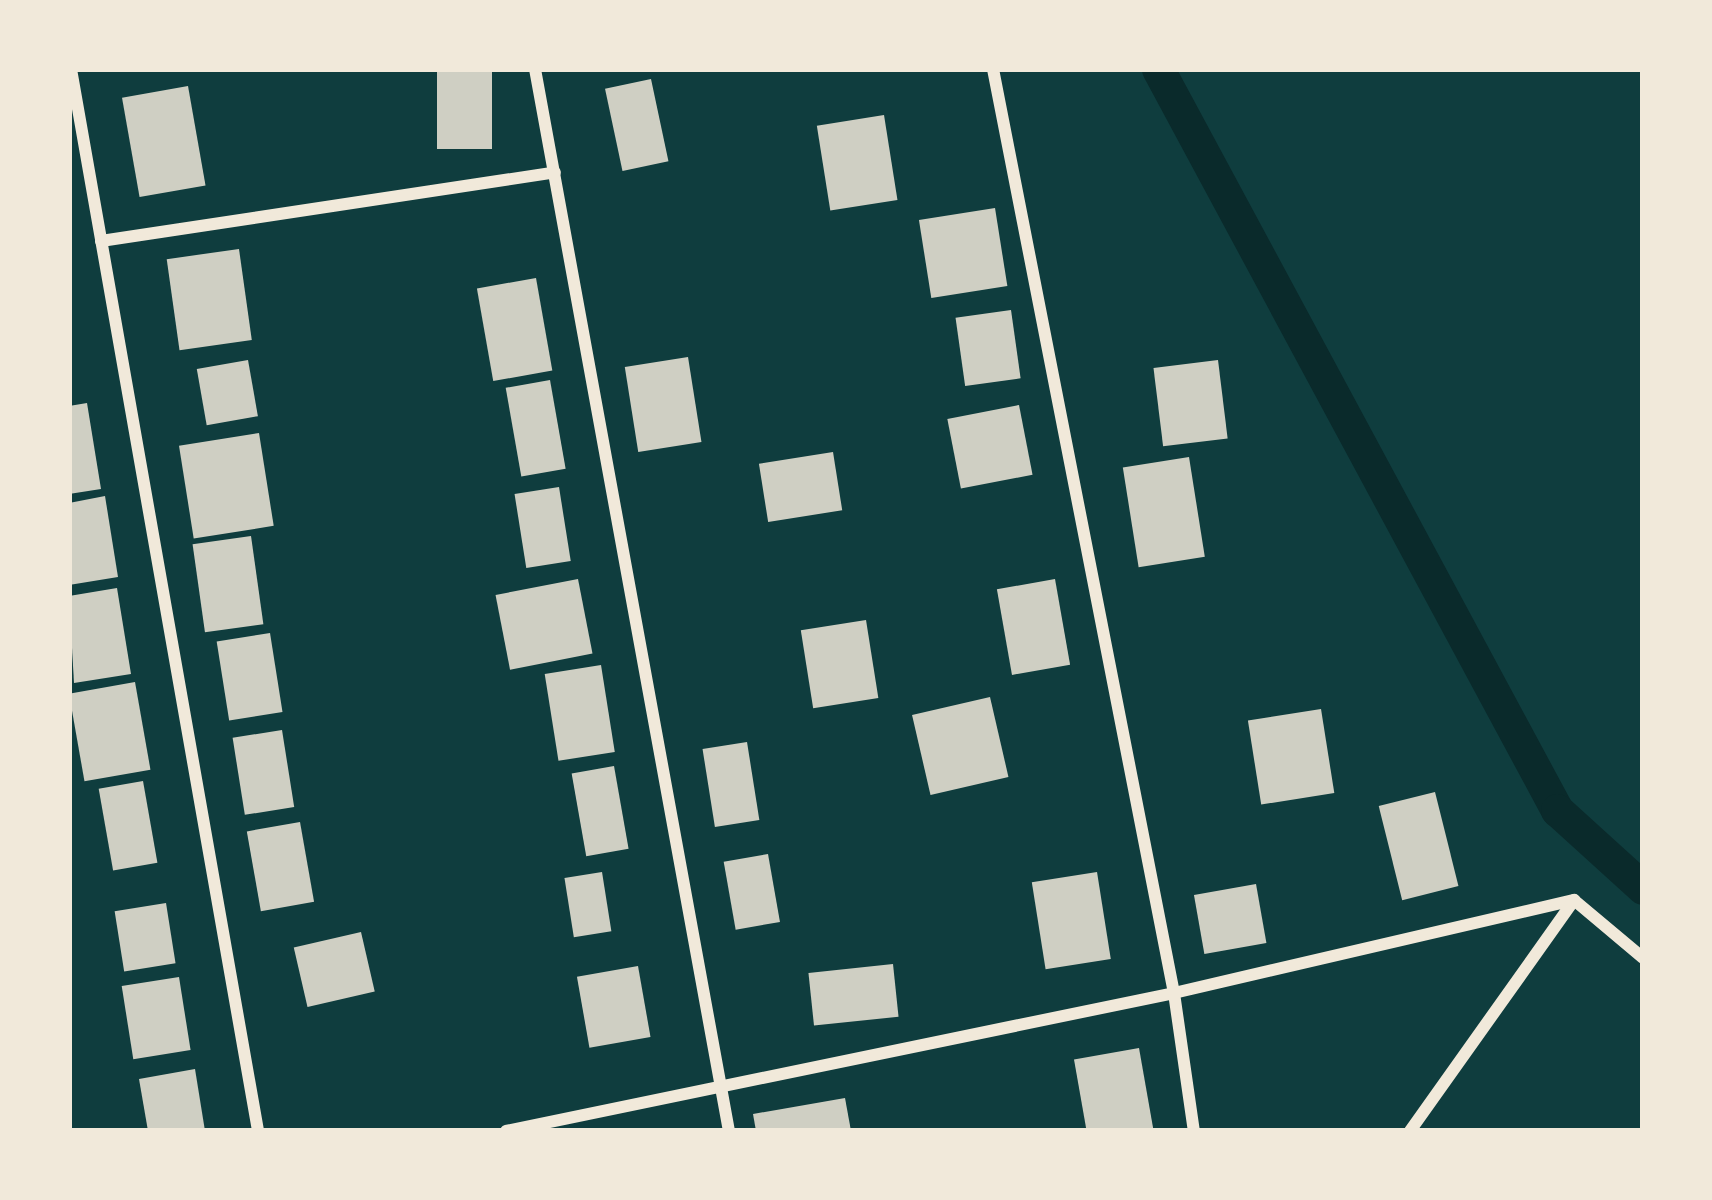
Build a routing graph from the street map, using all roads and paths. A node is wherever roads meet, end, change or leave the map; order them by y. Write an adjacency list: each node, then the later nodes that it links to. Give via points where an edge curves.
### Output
1 (71, 69): 5 (street)
2 (536, 69): 4 (street)
3 (993, 69): 8 (street)
4 (555, 172): 5 (street); 9 (street)
5 (101, 241): 10 (street)
6 (1574, 900): 7 (street); 8 (street); 14 (street)
7 (1643, 958)
8 (1174, 993): 9 (street); 13 (street)
9 (724, 1086): 11 (street); 12 (street)
10 (258, 1131)
11 (506, 1131)
12 (729, 1131)
13 (1194, 1131)
14 (1410, 1131)

